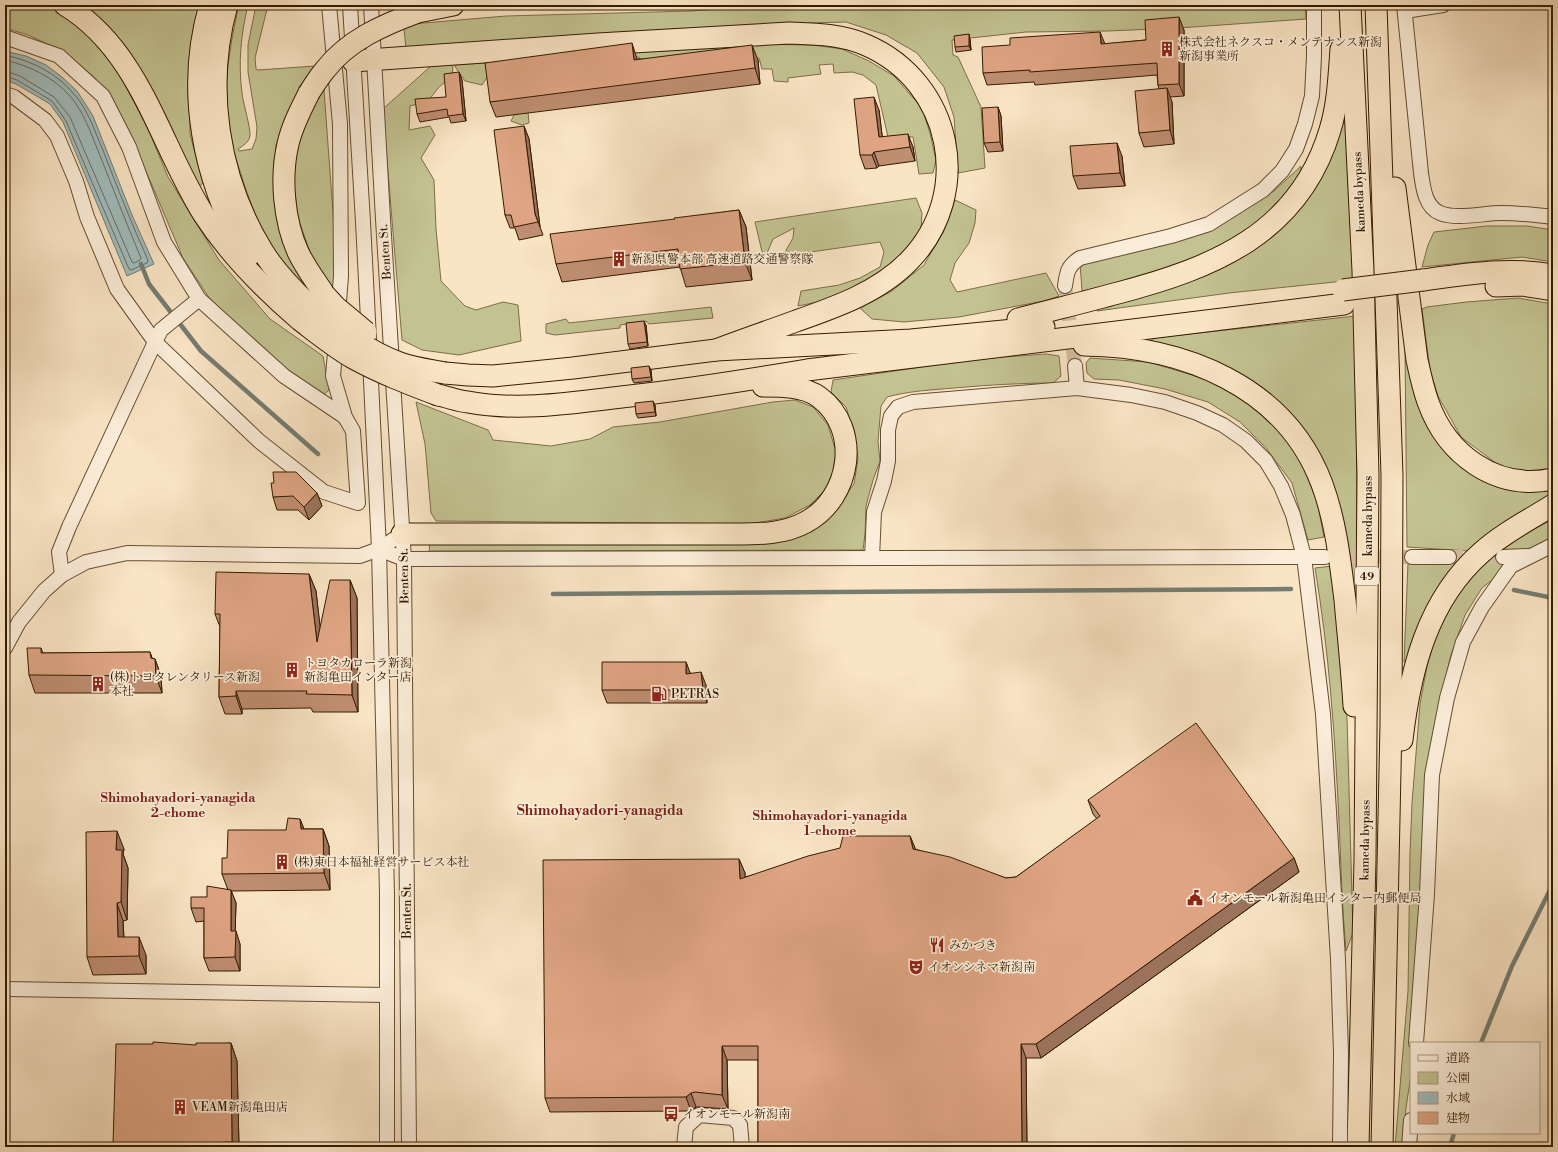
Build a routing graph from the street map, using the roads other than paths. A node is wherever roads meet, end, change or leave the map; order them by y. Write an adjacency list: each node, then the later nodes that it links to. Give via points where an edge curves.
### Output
1 (65, 5): 26 (highway, via 106,39 122,59 204,215 224,244 269,292)
2 (210, 5): 26 (highway, via 202,42 199,89 202,131 216,189 239,242 268,286)
3 (227, 5): 26 (highway, via 218,43 215,94 217,120 228,173 248,225 262,251 280,275)
4 (329, 5): 34 (street, via 340,140 341,276 333,376)
5 (350, 5): 17 (street, Benten St.)
6 (371, 5): 16 (street, Benten St.)
7 (453, 5): 26 (highway, bridge, via 418,12 392,21 344,50 325,69 297,117 288,144 284,171 286,200 298,252 310,274)
8 (1314, 5): 21 (street, via 1312,96 1296,149 1282,171 1263,190 1209,224 1080,258 1071,264)
9 (1341, 5): 28 (highway, via 1340,69 1328,136 1306,184 1266,229 1230,254 1165,280)
10 (1350, 5): 50 (highway, kameda bypass / 49, via 1368,476)
11 (1376, 5): 14 (highway, kameda bypass / 49)
12 (1443, 5): 13 (street)
13 (1404, 8): 19 (street, via 1423,189 1429,203 1439,213 1455,215 1500,213)
14 (1377, 26): 35 (highway, via 1412,322 1419,368 1428,403 1447,437 1460,451 1489,473 1510,480); 54 (highway, kameda bypass / 49, via 1392,475 1391,724)
15 (5, 37): 25 (street, via 59,56 103,96 129,147 164,242)
16 (374, 59): 17 (highway); 30 (highway, via 757,34 818,34 843,37 866,45 905,69 933,106 947,148 946,189 941,209 922,245 910,260 878,286 824,311); 37 (street, Benten St.)
17 (353, 61): 39 (street, Benten St.)
18 (5, 94): 27 (street, via 14,97 45,120 57,136 117,290)
19 (1553, 218)
20 (1553, 275): 22 (highway, via 1531,271 1475,273)
21 (1065, 286)
22 (1423, 287): 23 (highway, via 1522,286); 24 (highway)
23 (1553, 290)
24 (1343, 297): 28 (highway); 29 (highway)
25 (195, 302): 27 (street); 34 (street, via 284,376)
26 (312, 307): 30 (highway, bridge, via 352,337 400,363 445,373 493,376); 32 (highway, bridge, via 326,340 353,357 402,381 438,395 467,402 521,406 577,402)
27 (158, 336): 34 (street, via 265,445 324,492 358,503 353,431); 48 (street, via 69,527 59,552)
28 (948, 336): 30 (highway, via 871,343)
29 (997, 347): 32 (highway, via 807,370); 50 (highway, via 1090,345 1174,357 1219,374 1256,396 1287,425 1300,442 1322,483 1336,531 1348,635)
30 (716, 350)
31 (1075, 366): 33 (street)
32 (721, 384): 37 (highway, via 793,388 818,396 835,413 845,437 846,463 838,489 831,501 807,522 777,532 752,534)
33 (1077, 388): 41 (street, via 1165,402 1224,425 1246,441 1266,461 1282,486); 46 (street, via 939,399 898,407 891,416 888,430 888,461 874,512)
34 (345, 417)
35 (1553, 480)
36 (1553, 505): 54 (highway, via 1502,536 1465,568 1437,608 1418,654 1412,676 1399,767 1389,1052)
37 (402, 534): 39 (street); 47 (street, Benten St.)
38 (1553, 545): 40 (street)
39 (379, 549): 47 (street); 48 (street, via 360,556 127,553 86,562); 52 (street, Benten St.)
40 (1531, 556): 45 (street); 53 (street, via 1511,566 1482,607 1463,642 1447,698 1432,775 1427,894)
41 (1304, 557): 42 (street); 46 (street); 60 (street, via 1323,714 1332,853 1341,1053)
42 (1325, 557)
43 (1412, 557): 44 (street)
44 (1449, 557)
45 (1503, 557)
46 (872, 558): 47 (street)
47 (404, 559): 57 (street, Benten St.)
48 (62, 575): 49 (street, via 44,591 19,622)
49 (5, 648)
50 (1365, 860): 61 (highway, kameda bypass / 49)
51 (5, 990): 52 (street)
52 (387, 995): 56 (street, Benten St.)
53 (1416, 1042)
54 (1384, 1100): 62 (highway, kameda bypass / 49)
55 (1410, 1134): 63 (street)
56 (388, 1147)
57 (409, 1147)
58 (684, 1147): 59 (street, via 686,1127 699,1115 733,1118 740,1125)
59 (742, 1147)
60 (1340, 1147)
61 (1358, 1147)
62 (1382, 1147)
63 (1409, 1147)

